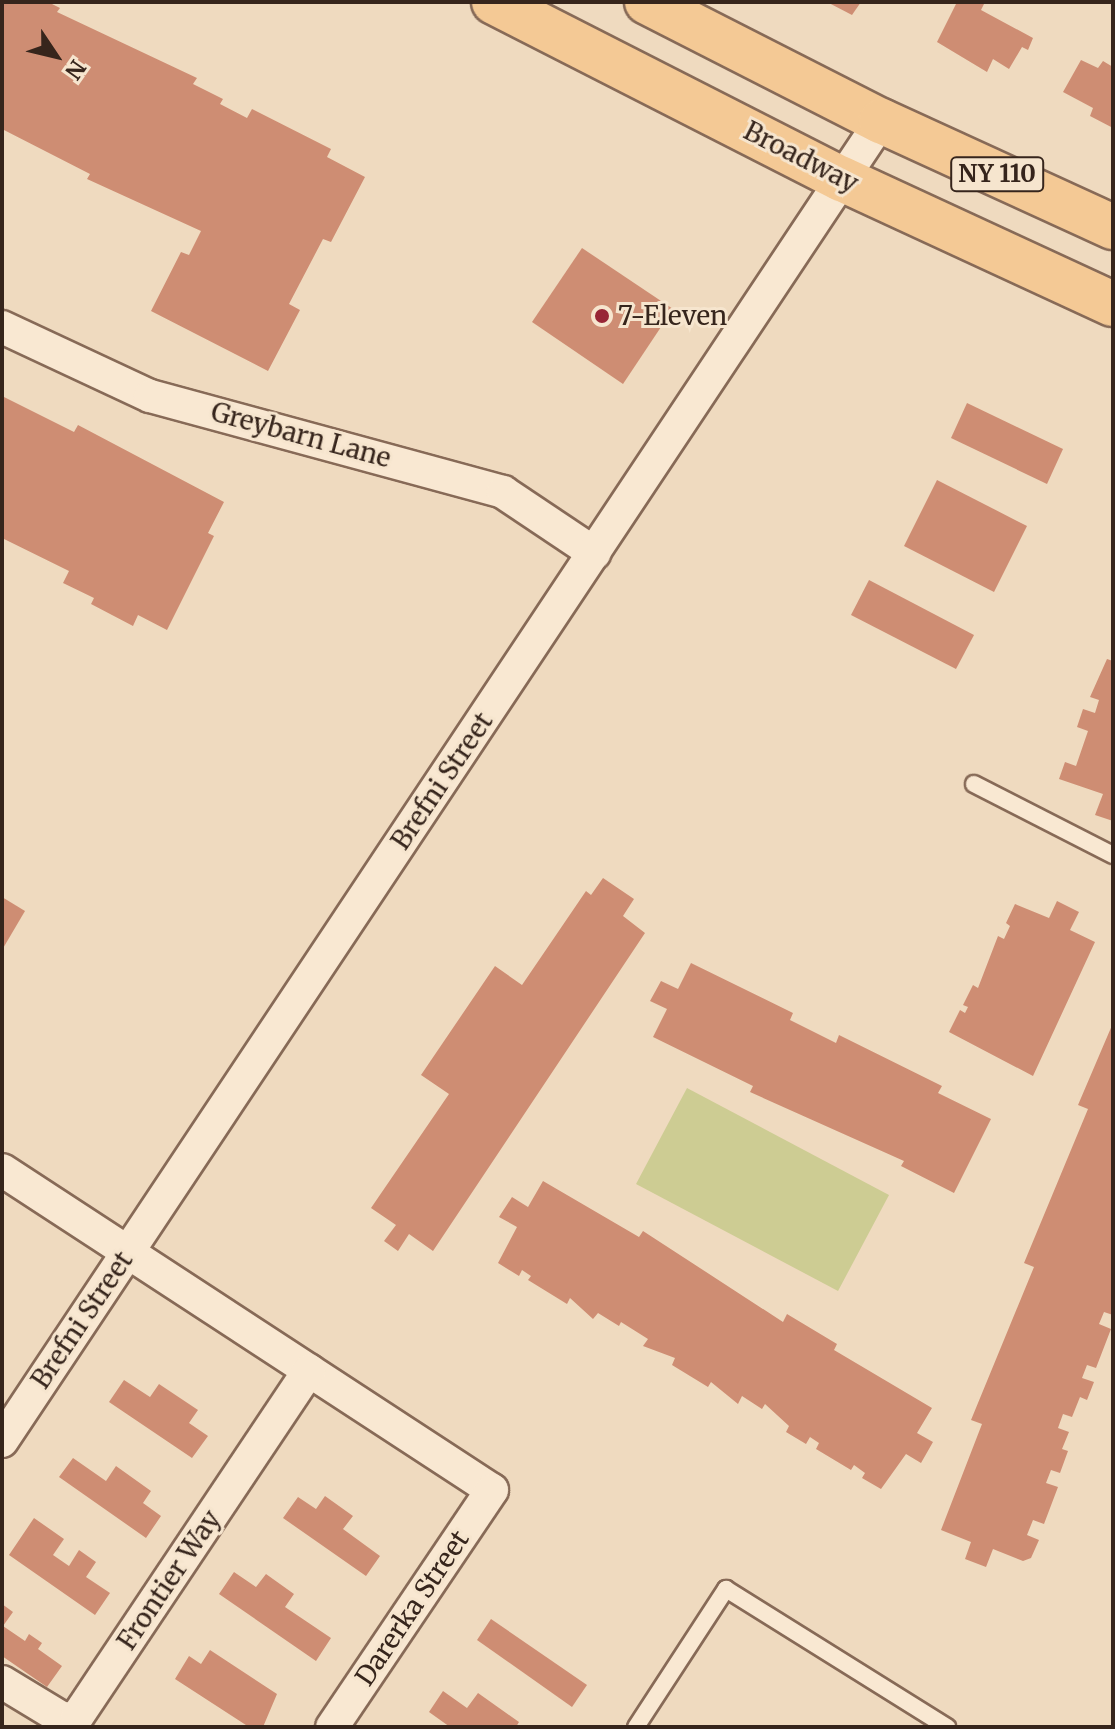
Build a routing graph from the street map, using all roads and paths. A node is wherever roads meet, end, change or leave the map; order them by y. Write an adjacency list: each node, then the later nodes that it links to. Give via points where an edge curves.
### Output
1 (494, 2): 4 (main road, Broadway / NY 110)
2 (647, 2): 3 (main road, NY 110)
3 (881, 121): 4 (street, Brefni Street); 5 (main road, NY 110)
4 (842, 179): 6 (main road, Broadway / NY 110); 8 (street, Brefni Street)
5 (1113, 227)
6 (1113, 304)
7 (2, 327): 8 (street, Greybarn Lane, via 150,396 503,492)
8 (594, 553): 12 (street, Brefni Street)
9 (974, 784): 10 (lane)
10 (1113, 855)
11 (2, 1170): 12 (street)
12 (127, 1252): 13 (street); 14 (street, Brefni Street)
13 (309, 1371): 15 (street, Frontier Way, via 77,1717 63,1719); 16 (street, Darerka Street, via 492,1490)
14 (2, 1441)
15 (2, 1682)
16 (332, 1727)
17 (636, 1727): 18 (lane, via 726,1589)
18 (947, 1727)

